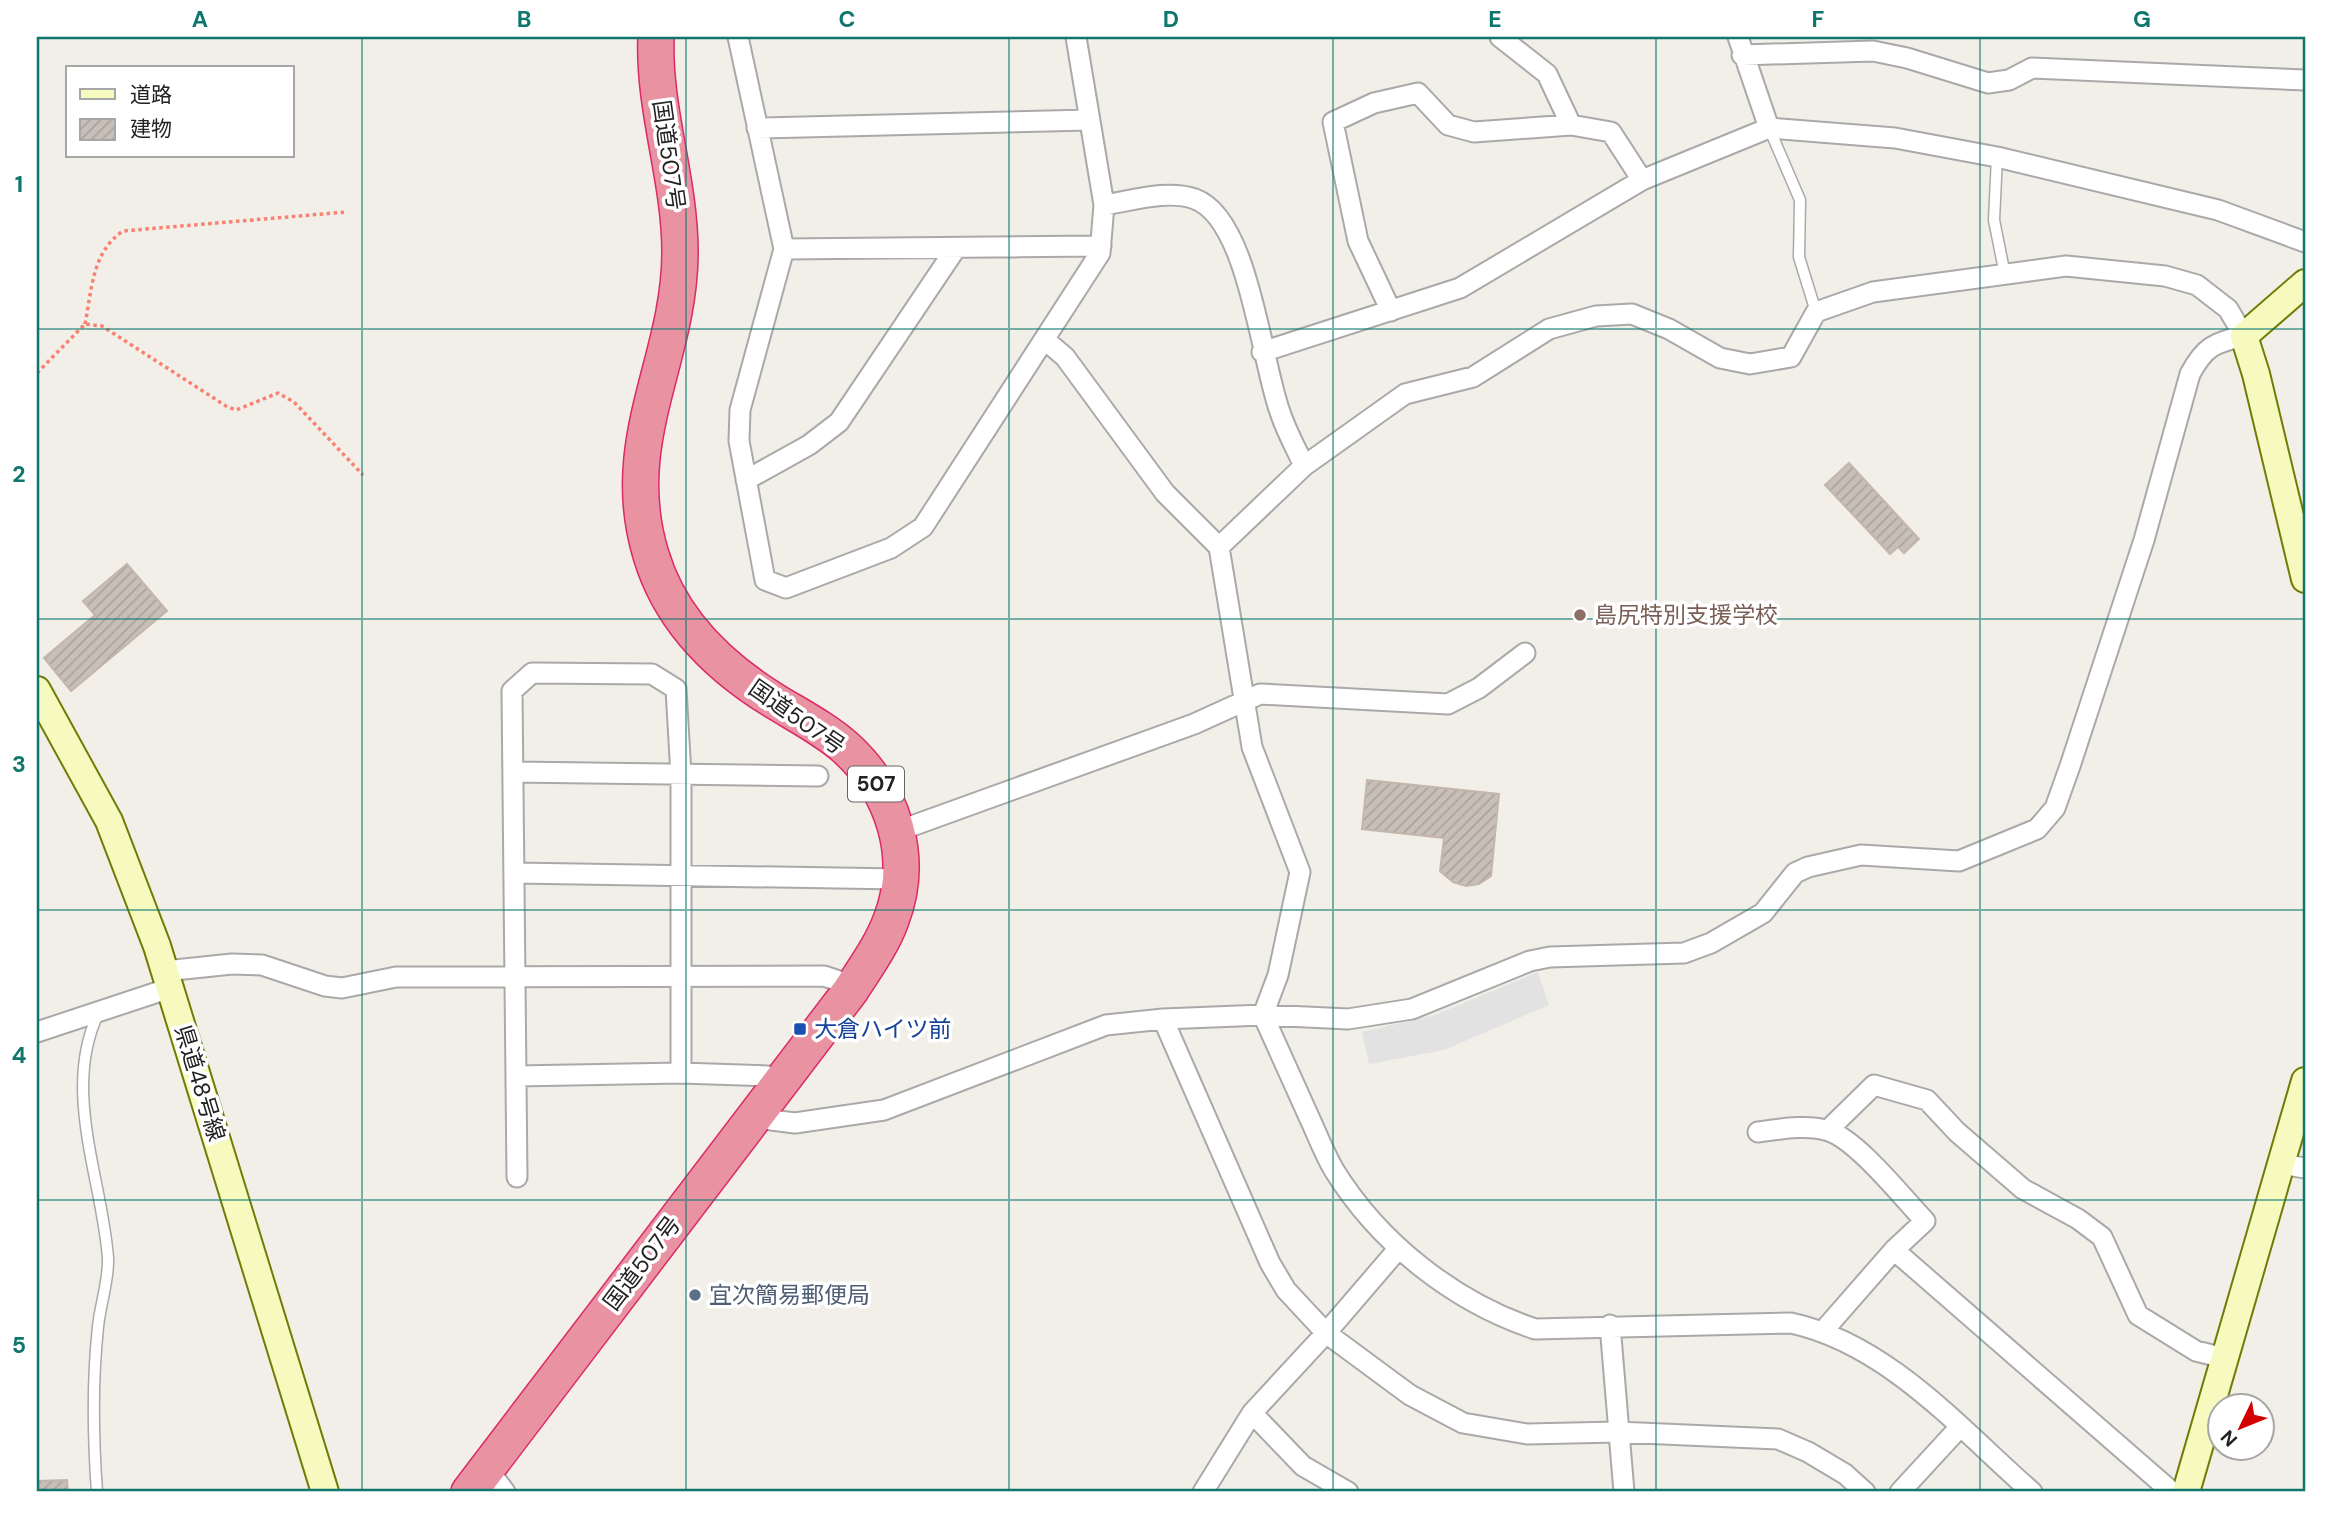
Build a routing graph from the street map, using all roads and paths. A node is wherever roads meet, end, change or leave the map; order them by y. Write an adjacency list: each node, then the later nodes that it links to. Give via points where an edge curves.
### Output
1 (656, 37): 39 (highway, 国道507号 / 507, via 656,75 680,252 670,330 640,453 640,505 651,555 672,603 708,650 731,672 845,747 877,785)
2 (738, 37): 9 (street)
3 (1076, 37): 7 (street)
4 (1500, 37): 8 (street, via 1547,74)
5 (1740, 46): 6 (street, via 1873,51 1988,83 2009,80 2032,68); 10 (street)
6 (2305, 80)
7 (1089, 120): 9 (street); 13 (street)
8 (1571, 125): 12 (street, via 1611,132); 21 (street, via 1474,132 1448,125 1418,93 1374,103 1333,122 1358,241)
9 (757, 128): 18 (street)
10 (1769, 128): 11 (street, via 1895,138); 12 (street); 22 (lane, via 1800,200 1799,257)
11 (1997, 157): 15 (street, via 2218,210); 19 (lane, via 1994,220)
12 (1642, 180): 21 (street, via 1460,288)
13 (1104, 205): 16 (street); 26 (street, via 1160,196 1195,199 1226,226 1243,264)
14 (346, 212): 23 (path, via 123,231 107,242 99,256)
15 (2305, 242)
16 (1101, 246): 17 (street); 25 (street)
17 (956, 247): 18 (street); 30 (street, via 839,422 809,445)
18 (783, 249): 30 (street, via 740,410 738,441)
19 (2006, 277): 22 (street, via 1873,292); 24 (street, via 2066,267 2165,276 2197,285 2228,309)
20 (2305, 283): 24 (main road)
21 (1391, 311): 26 (street)
22 (1816, 313): 28 (street, via 1791,357 1750,364 1720,358 1632,314 1595,316 1549,328 1473,377 1405,394)
23 (85, 324): 27 (path); 29 (path, via 102,326 236,410 278,393 294,402)
24 (2244, 337): 32 (main road); 48 (street, via 2215,343 2199,357 2190,374 2144,540 2070,766 2055,808 2037,829 1959,860 1861,855 1808,867 1795,873 1763,913 1684,953 1550,957 1412,1009 1348,1019)
25 (1045, 340): 30 (street, via 923,527 891,548 786,588 765,580); 31 (street, via 1065,357 1165,493)
26 (1262, 352): 28 (street, via 1280,413)
27 (37, 373)
28 (1304, 466): 31 (street)
29 (363, 475)
30 (746, 480)
31 (1219, 547): 35 (street)
32 (2305, 579)
33 (1525, 653): 35 (street, via 1479,688 1448,704 1259,694)
34 (37, 690): 45 (main road, 県道48号線, via 109,821)
35 (1243, 700): 39 (street, via 1194,724); 48 (street, via 1252,747 1300,872 1278,975)
36 (513, 772): 37 (street); 37 (street, via 512,691 533,673 652,674 676,689); 40 (street)
37 (681, 775): 38 (street); 41 (street)
38 (818, 776)
39 (898, 831): 42 (highway, 国道507号 / 507)
40 (515, 873): 41 (street); 43 (street)
41 (680, 875): 42 (street); 44 (street)
42 (900, 879): 46 (highway, 国道507号 / 507, via 891,921)
43 (515, 975): 44 (street); 45 (street, via 396,977 342,988 262,965 232,964); 52 (street)
44 (681, 975): 46 (street, via 824,976); 51 (street)
45 (167, 980): 47 (street); 71 (main road, 県道48号線)
46 (851, 990): 53 (highway, 国道507号 / 507)
47 (100, 1010): 50 (street); 70 (lane, via 86,1046 83,1097 108,1261 93,1397)
48 (1262, 1015): 49 (street); 60 (street, via 1333,1168 1367,1215)
49 (1163, 1018): 55 (street, via 1107,1025 884,1110 795,1123); 64 (street, via 1270,1264 1286,1290)
50 (37, 1032)
51 (681, 1073): 52 (street); 53 (street, via 768,1076)
52 (516, 1076): 59 (street)
53 (783, 1081): 55 (highway, 国道507号 / 507)
54 (2305, 1081): 58 (main road)
55 (758, 1114): 69 (highway, 国道507号 / 507)
56 (1828, 1130): 57 (street); 61 (street, via 1847,1140 1925,1221); 65 (street, via 1874,1085 1927,1100 2023,1188 2102,1237 2138,1315 2196,1351)
57 (1758, 1132)
58 (2293, 1166): 65 (main road)
59 (517, 1177)
60 (1399, 1248): 62 (street, via 1460,1295 1499,1317 1535,1329); 64 (street)
61 (1894, 1250): 63 (street); 78 (street)
62 (1609, 1325): 63 (street, via 1791,1323); 68 (street)
63 (1824, 1330): 67 (street, via 1894,1368)
64 (1326, 1334): 66 (street); 68 (street, via 1409,1395 1463,1423 1527,1434)
65 (2224, 1358): 79 (main road)
66 (1252, 1413): 72 (street); 73 (street, via 1304,1466)
67 (1959, 1428): 76 (street); 77 (street)
68 (1618, 1432): 74 (street); 75 (street, via 1778,1439 1845,1474)
69 (487, 1484)
70 (97, 1492)
71 (325, 1492)
72 (1203, 1492)
73 (1348, 1492)
74 (1624, 1492)
75 (1866, 1492)
76 (1900, 1492)
77 (2032, 1492)
78 (2172, 1492)
79 (2186, 1492)

